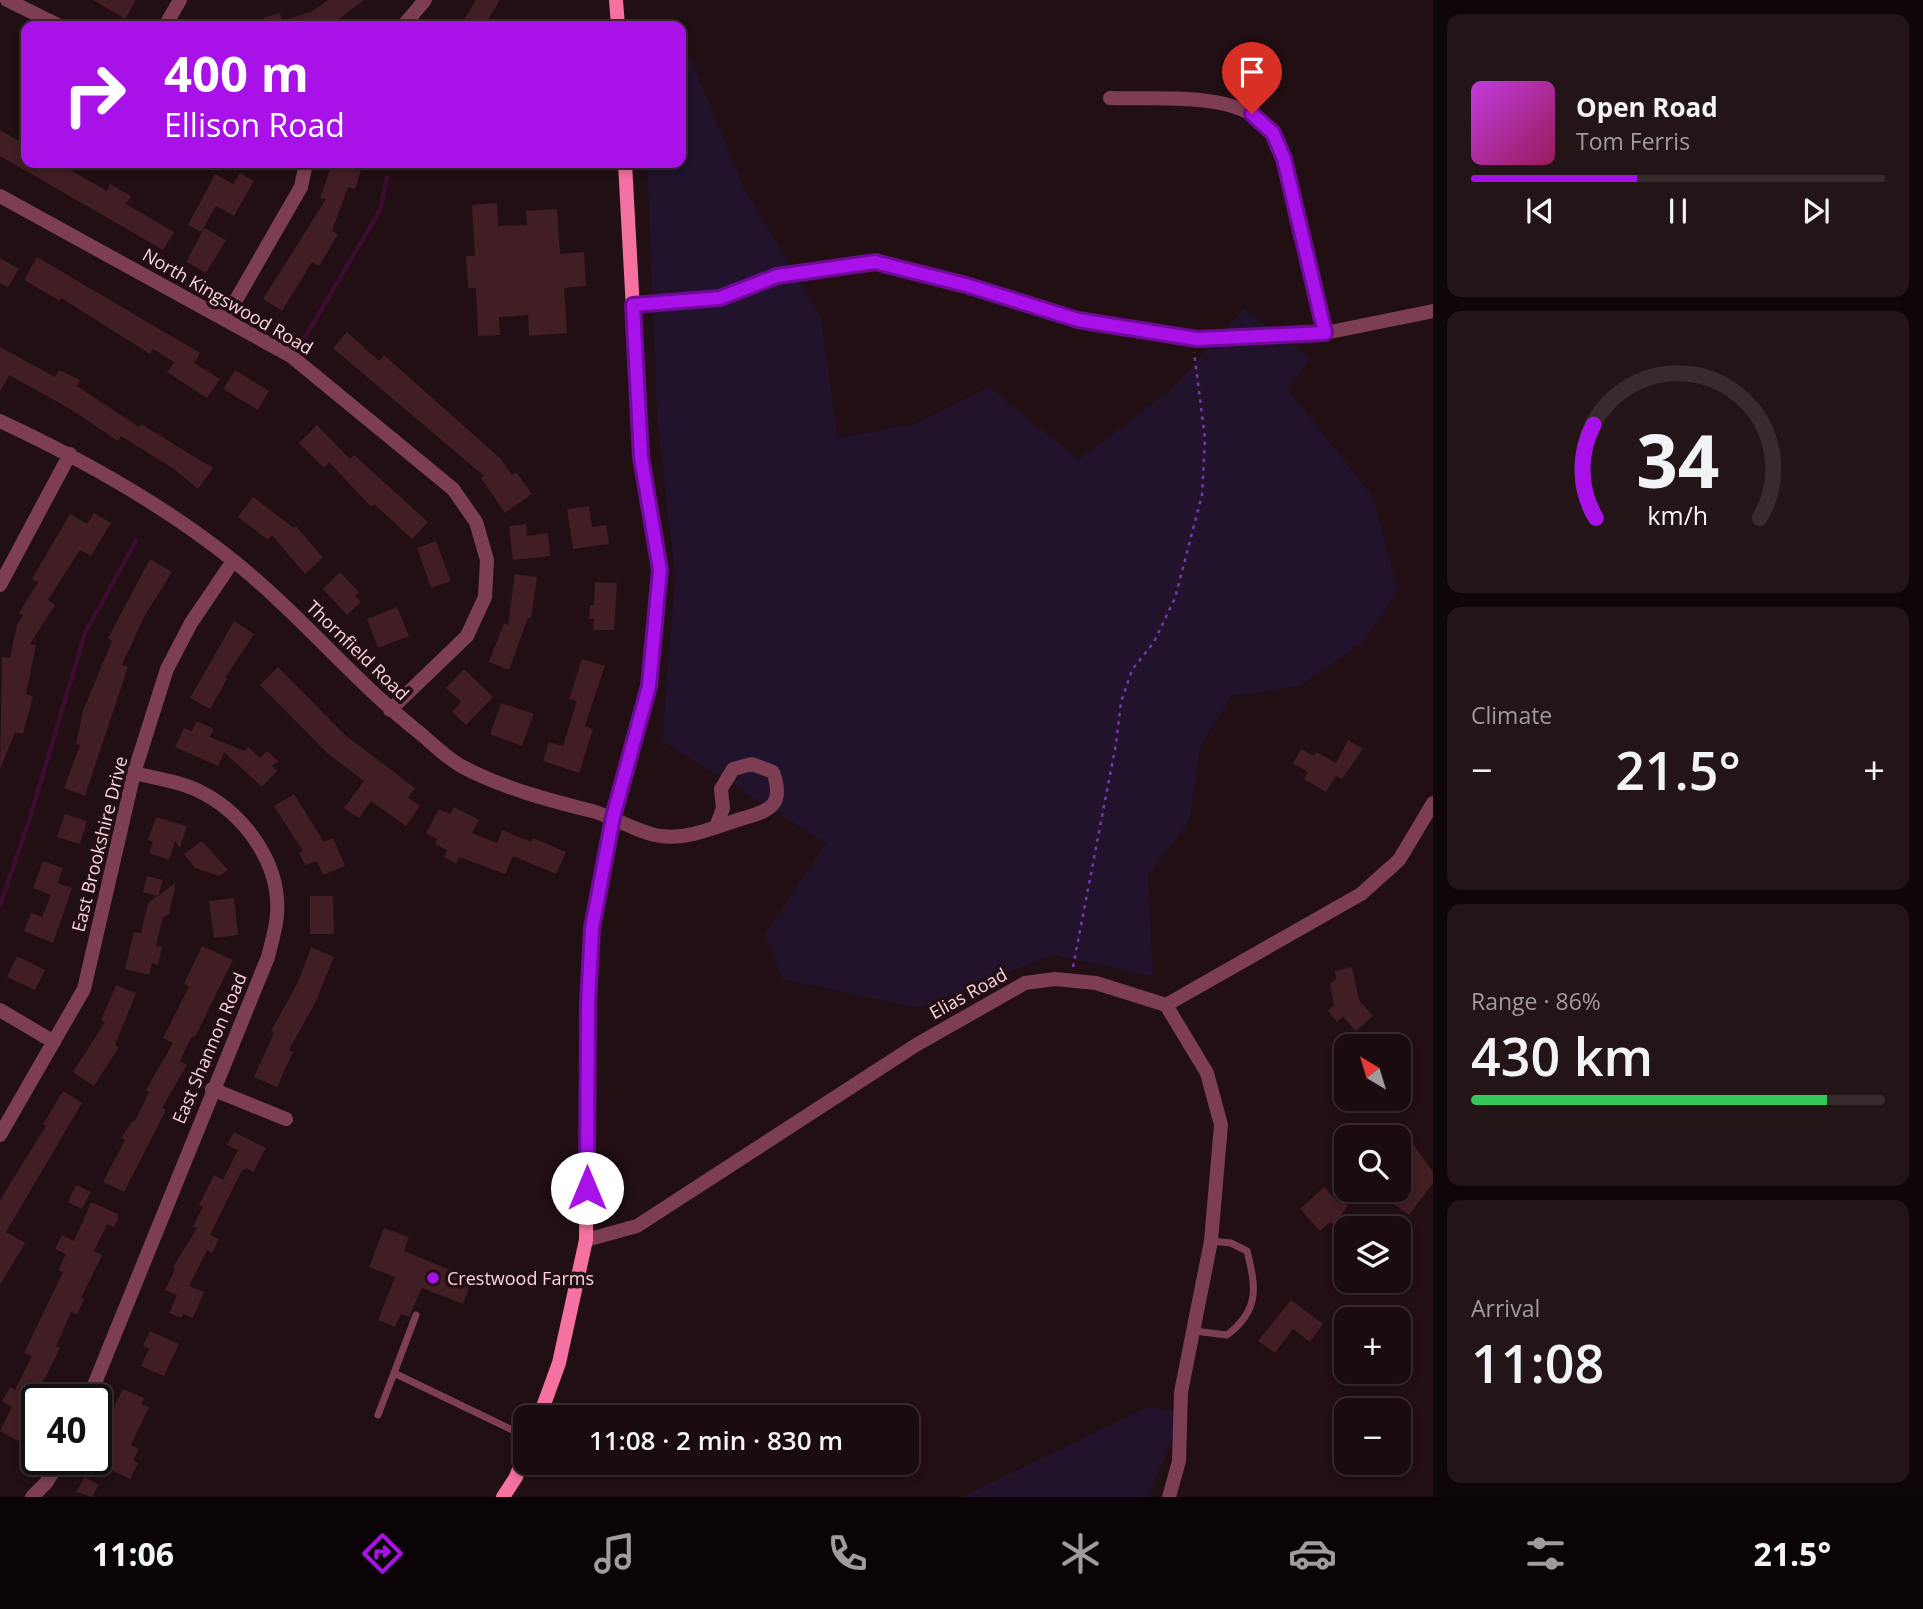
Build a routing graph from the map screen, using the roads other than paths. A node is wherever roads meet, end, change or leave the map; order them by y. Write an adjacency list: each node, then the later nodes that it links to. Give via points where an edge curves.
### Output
1 (7, 0): 5 (street)
2 (180, 0): 6 (street)
3 (425, 0): 7 (street)
4 (616, 0): 8 (street)
5 (50, 21)
6 (168, 21)
7 (407, 21)
8 (618, 21)
9 (1110, 98): 16 (street, via 1227,102 1252,114 1273,133 1284,159)
10 (305, 168): 15 (street, via 301,187)
11 (625, 168): 13 (street)
12 (0, 196): 15 (street, North Kingswood Road)
13 (633, 305): 16 (street, via 720,298 777,276 875,262 1078,320 1192,338); 24 (street, via 641,457 660,570 649,686)
14 (1433, 311): 16 (street)
15 (225, 320): 21 (street, North Kingswood Road, via 291,356 453,489 476,522 486,560 485,597 467,636)
16 (1325, 333)
17 (0, 421): 18 (street, Thornfield Road)
18 (70, 454): 19 (street, Thornfield Road, via 153,501); 20 (street)
19 (233, 561): 21 (street, Thornfield Road, via 273,594); 22 (street, East Brookshire Drive, via 191,623 167,669)
20 (0, 585)
21 (390, 710): 24 (street, Thornfield Road, via 461,766 526,794)
22 (134, 773): 28 (street, East Brookshire Drive, via 84,989); 29 (street, East Shannon Road, via 196,789 232,812 259,844 274,878 277,915 268,957)
23 (1433, 803): 26 (street, via 1399,860 1361,894)
24 (613, 817): 25 (street, Thornfield Road, via 661,836); 32 (street, via 592,928)
25 (716, 827): 25 (street, Thornfield Road, via 760,814 775,803 779,789 773,772 752,764 733,769 721,789 723,808)
26 (1166, 1005): 32 (street, Elias Road, via 1096,983 1025,983 916,1045 637,1226); 33 (street, via 1207,1073 1221,1125)
27 (0, 1010): 28 (street)
28 (54, 1042): 31 (street, East Brookshire Drive)
29 (212, 1089): 30 (street); 37 (street, East Shannon Road)
30 (286, 1119)
31 (0, 1135)
32 (586, 1240): 38 (street, via 559,1363)
33 (1211, 1241): 35 (street); 35 (lane, via 1247,1251 1253,1304 1241,1324 1227,1335)
34 (416, 1315): 36 (lane)
35 (1194, 1331): 45 (street, via 1181,1392 1179,1461)
36 (394, 1373): 39 (lane); 40 (lane)
37 (94, 1384)
38 (543, 1405)
39 (378, 1415)
40 (513, 1430)
41 (51, 1475): 43 (street)
42 (517, 1475): 44 (street)
43 (32, 1497)
44 (503, 1497)
45 (1169, 1497)

